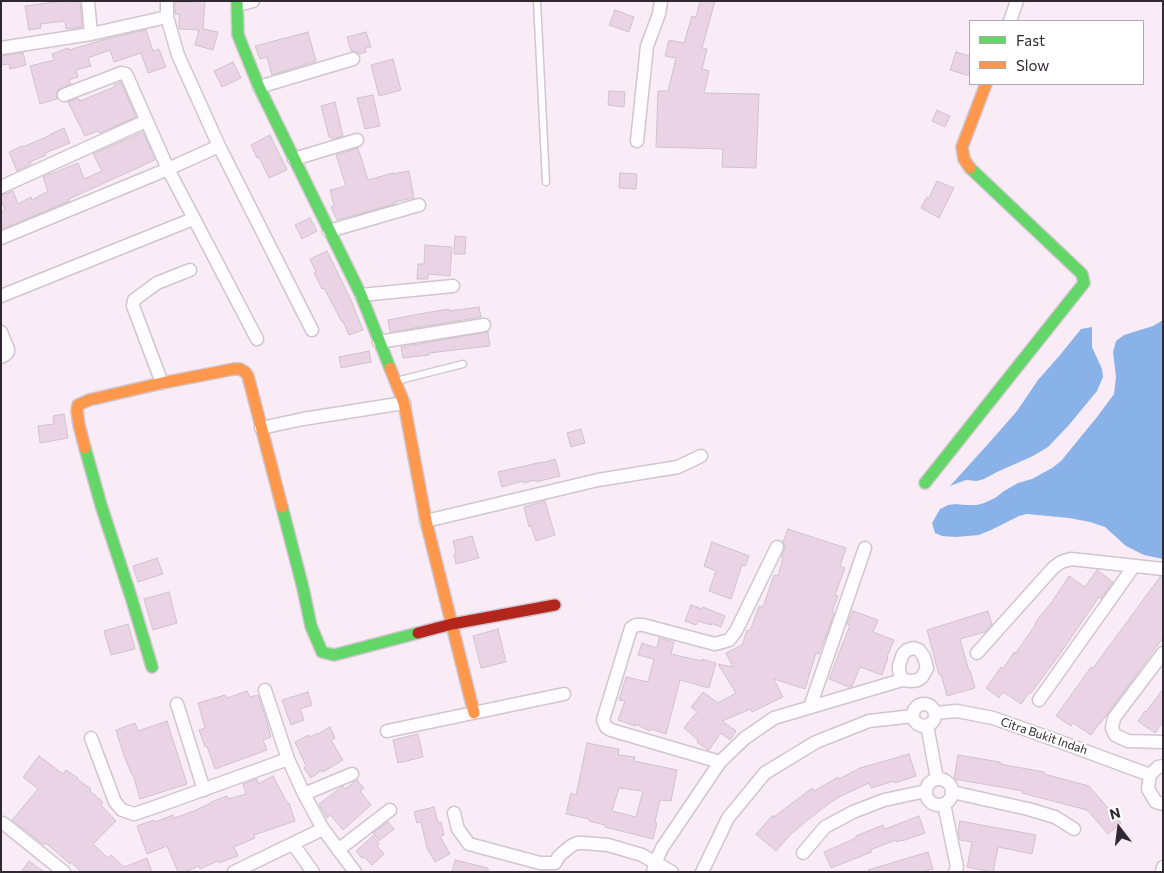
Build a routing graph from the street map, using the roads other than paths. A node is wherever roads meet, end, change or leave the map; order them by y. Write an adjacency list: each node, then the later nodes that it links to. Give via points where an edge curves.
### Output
1 (88, 1): 10 (street)
2 (167, 1): 8 (street)
3 (253, 1): 7 (street)
4 (537, 1): 22 (lane)
5 (661, 1): 18 (street, via 647,46)
6 (1017, 1): 9 (street)
7 (238, 3): 14 (street, via 236,28)
8 (167, 17): 10 (street); 19 (street, via 178,55)
9 (1010, 20)
10 (91, 34): 11 (street)
11 (1, 48)
12 (353, 59): 14 (street)
13 (986, 85): 44 (street, via 962,147 964,159 971,170 1082,274 1084,283)
14 (259, 87): 20 (street)
15 (64, 95): 16 (street, via 124,72)
16 (146, 120): 21 (street); 23 (street)
17 (357, 140): 20 (street)
18 (636, 141)
19 (219, 146): 21 (street); 33 (street)
20 (294, 159): 26 (street)
21 (168, 169): 25 (street); 27 (street)
22 (546, 182)
23 (1, 187)
24 (419, 206): 26 (street)
25 (193, 219): 31 (street); 35 (street)
26 (329, 231): 30 (street)
27 (1, 238)
28 (190, 270): 40 (street, via 157,283 134,300 133,306)
29 (454, 286): 30 (street)
30 (361, 295): 36 (street)
31 (1, 296)
32 (484, 325): 36 (street)
33 (312, 330)
34 (1, 332): 37 (street, via 8,352)
35 (257, 339)
36 (379, 342): 39 (street)
37 (1, 357)
38 (463, 364): 39 (lane)
39 (395, 381): 41 (street)
40 (162, 383): 42 (street, via 240,369 248,376); 54 (street, via 89,400 78,405 77,411 101,505)
41 (404, 403): 42 (street); 45 (street)
42 (261, 428): 51 (street, via 311,626 322,652 334,655)
43 (701, 456): 45 (street, via 678,467 598,480)
44 (925, 483)
45 (426, 521): 51 (street)
46 (777, 547): 69 (street, via 729,640 715,644 643,625 636,624 631,628 603,720 611,730)
47 (864, 548): 60 (street)
48 (1134, 566): 49 (street); 53 (street, via 1071,559 1062,562 1053,568); 58 (street)
49 (1163, 569)
50 (555, 605): 51 (street)
51 (452, 624): 61 (street)
52 (1163, 653): 67 (street, via 1114,718 1112,728 1115,735 1128,741)
53 (977, 654)
54 (152, 667)
55 (902, 680): 60 (street)
56 (265, 690): 68 (street)
57 (564, 694): 61 (street)
58 (1038, 700)
59 (177, 704): 74 (street)
60 (810, 707): 69 (street, via 774,718 745,738)
61 (474, 712): 65 (street)
62 (935, 713): 63 (street, Citra Bukit Indah, via 929,705 920,704); 64 (street); 72 (street, Citra Bukit Indah, via 957,711 993,718)
63 (913, 716): 64 (street, via 918,724); 97 (street, Citra Bukit Indah, via 869,721 816,742 765,773 728,818)
64 (927, 725): 73 (street)
65 (387, 731)
66 (91, 738): 74 (street, via 115,802 122,810 134,814)
67 (1163, 742)
68 (288, 759): 74 (street); 77 (street)
69 (720, 762): 91 (street, via 662,848)
70 (1163, 766): 72 (street)
71 (352, 774): 77 (street)
72 (1150, 775): 79 (street, via 1148,790 1156,802)
73 (937, 779): 75 (street, via 929,783); 76 (street, via 946,780)
74 (204, 790)
75 (926, 791): 78 (street, via 932,802); 87 (street, via 884,800 853,812 825,827)
76 (952, 792): 78 (street); 84 (street, via 1028,809 1054,817)
77 (304, 794): 83 (street)
78 (944, 804): 98 (street, via 957,867)
79 (1163, 804)
80 (390, 810): 86 (street)
81 (454, 813): 88 (street, via 458,829 469,844)
82 (2, 822): 92 (street)
83 (323, 829): 85 (street); 86 (street)
84 (1074, 829)
85 (292, 844): 93 (street); 94 (street)
86 (338, 850): 95 (street)
87 (804, 853)
88 (539, 867): 90 (street)
89 (1163, 867): 99 (street)
90 (557, 868): 91 (street, via 559,856 577,843 614,847 642,855)
91 (654, 868): 96 (street)
92 (64, 872)
93 (234, 872)
94 (312, 872)
95 (355, 872)
96 (672, 872)
97 (702, 872)
98 (955, 872)
99 (1162, 872)

